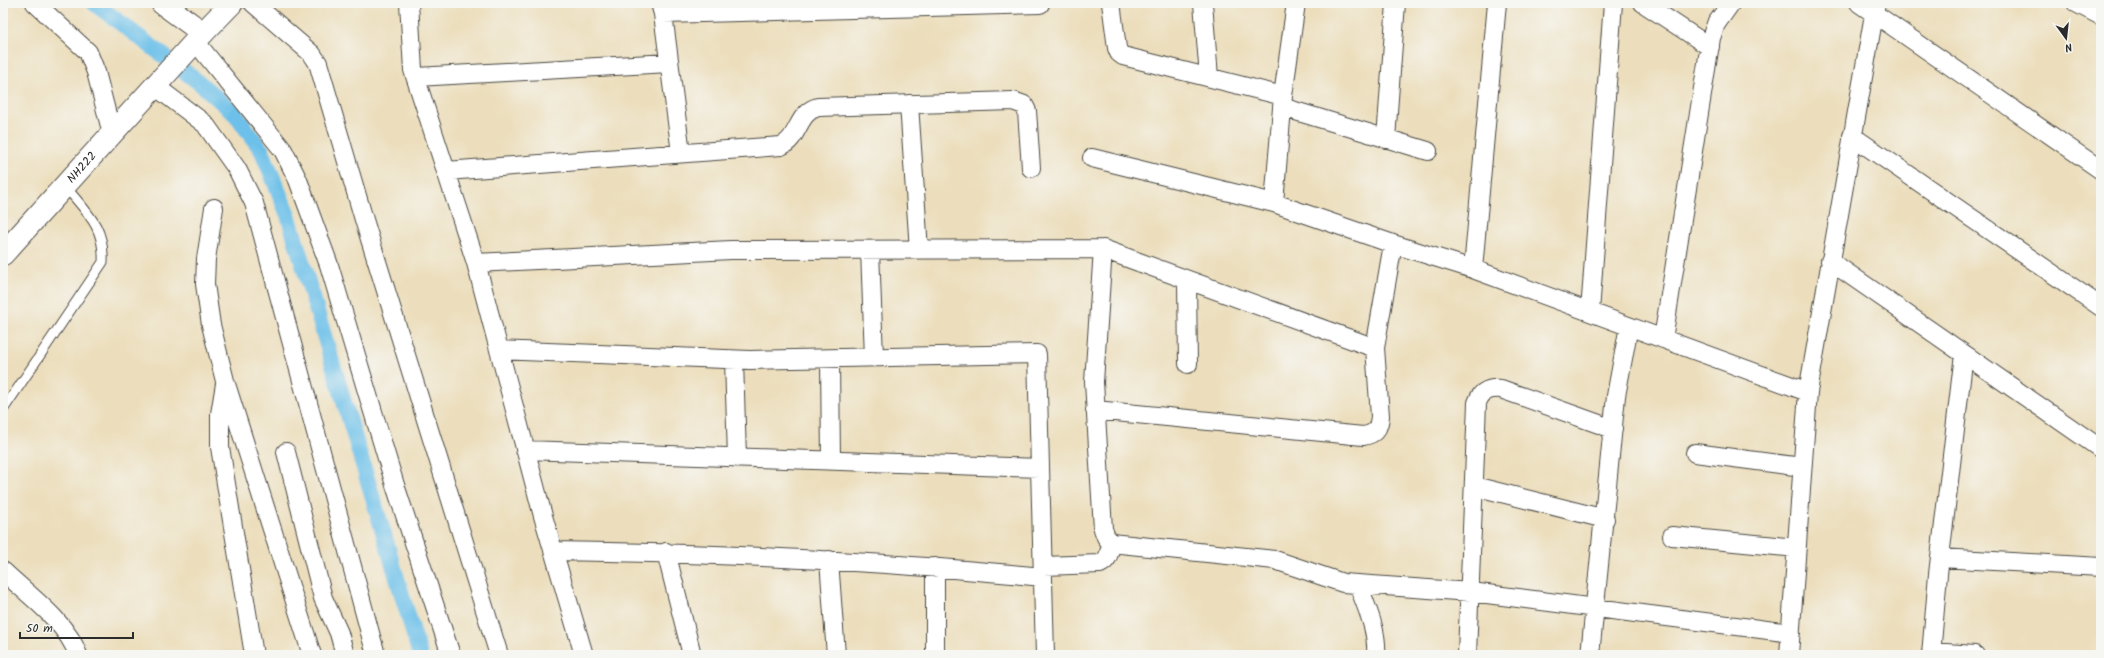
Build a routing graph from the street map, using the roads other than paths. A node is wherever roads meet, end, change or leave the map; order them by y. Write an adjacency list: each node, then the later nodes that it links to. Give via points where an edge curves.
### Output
1 (35, 3): 28 (street, via 88,52 96,72)
2 (162, 3): 20 (main road)
3 (232, 3): 20 (main road)
4 (253, 3): 97 (street, via 312,54 318,63)
5 (409, 3): 23 (street, via 413,70)
6 (1112, 3): 24 (street, via 1119,53)
7 (1203, 3): 24 (street)
8 (1296, 3): 26 (street)
9 (1396, 3): 30 (street)
10 (1496, 3): 47 (street)
11 (1613, 3): 50 (street)
12 (1643, 3): 21 (street)
13 (1731, 3): 21 (street, via 1716,24)
14 (1859, 3): 18 (street)
15 (2076, 3): 19 (street)
16 (1040, 4): 17 (street)
17 (662, 8): 22 (street)
18 (1875, 8): 29 (street); 35 (street)
19 (2101, 16)
20 (195, 41): 25 (main road, NH222); 96 (street, via 279,145 294,169 329,265 395,485)
21 (1710, 47): 52 (street)
22 (669, 63): 23 (street); 32 (street)
23 (416, 77): 36 (street)
24 (1209, 78): 26 (street)
25 (158, 83): 28 (main road, NH222); 95 (street, via 210,130 237,169 254,203)
26 (1283, 101): 30 (street); 38 (street)
27 (909, 104): 32 (street, via 811,108 788,143 780,146); 34 (street, via 1019,102 1027,110); 43 (street)
28 (112, 134): 37 (main road, NH222)
29 (1852, 136): 45 (street); 49 (street)
30 (1386, 139): 31 (street)
31 (1428, 151)
32 (681, 153): 36 (street)
33 (1092, 158): 38 (street)
34 (1031, 168)
35 (2101, 170)
36 (446, 171): 46 (street)
37 (65, 186): 44 (main road, NH222); 62 (lane, via 101,234 104,262)
38 (1274, 204): 40 (street)
39 (214, 208): 60 (street, via 205,284 207,306)
40 (1393, 244): 47 (street); 53 (street)
41 (1103, 249): 43 (street); 48 (street); 63 (street, via 1094,382)
42 (870, 250): 43 (street); 46 (street, via 731,250); 56 (street)
43 (919, 250)
44 (3, 254)
45 (1830, 261): 55 (street); 61 (street)
46 (476, 263): 54 (street)
47 (1473, 269): 50 (street)
48 (1187, 280): 53 (street); 59 (street)
49 (2101, 307)
50 (1590, 312): 51 (street)
51 (1629, 326): 52 (street); 64 (street)
52 (1663, 339): 61 (street)
53 (1375, 348): 63 (street, via 1380,416 1379,426 1370,435)
54 (499, 350): 58 (street); 66 (street)
55 (1964, 354): 65 (street); 80 (street)
56 (874, 358): 57 (street); 72 (street, via 1037,354)
57 (830, 359): 58 (street); 70 (street)
58 (734, 360): 69 (street)
59 (1188, 364)
60 (225, 381): 92 (street, via 220,414 220,447); 93 (street)
61 (1808, 392): 71 (street)
62 (3, 410)
63 (1095, 410): 76 (street, via 1103,529)
64 (1613, 428): 73 (street, via 1501,388 1485,391 1477,403); 74 (street)
65 (2101, 449)
66 (526, 450): 69 (street); 78 (street)
67 (286, 452): 94 (street, via 323,598 339,633)
68 (1695, 453): 71 (street)
69 (737, 458): 70 (street)
70 (832, 461): 72 (street)
71 (1802, 467): 77 (street)
72 (1040, 468): 85 (street)
73 (1474, 486): 74 (street); 87 (street)
74 (1605, 519): 88 (street)
75 (1672, 536): 77 (street)
76 (1111, 543): 85 (street, via 1105,562); 86 (street, via 1275,560 1331,580)
77 (1797, 548): 89 (street)
78 (553, 551): 79 (street); 98 (street)
79 (666, 552): 81 (street); 99 (street)
80 (1940, 558): 83 (street); 90 (street)
81 (829, 560): 82 (street); 100 (street)
82 (935, 566): 85 (street); 101 (street)
83 (2101, 567)
84 (3, 571): 91 (street, via 60,624)
85 (1043, 572): 102 (street)
86 (1358, 584): 87 (street); 103 (street, via 1374,628)
87 (1471, 592): 88 (street); 104 (street)
88 (1595, 608): 89 (street); 105 (street)
89 (1791, 633): 106 (street)
90 (1931, 653): 107 (street)
91 (78, 655)
92 (254, 655)
93 (312, 655)
94 (345, 655)
95 (376, 655)
96 (451, 655)
97 (499, 655)
98 (584, 655)
99 (692, 655)
100 (836, 655)
101 (935, 655)
102 (1045, 655)
103 (1376, 655)
104 (1467, 655)
105 (1590, 655)
106 (1789, 655)
107 (1975, 655)

